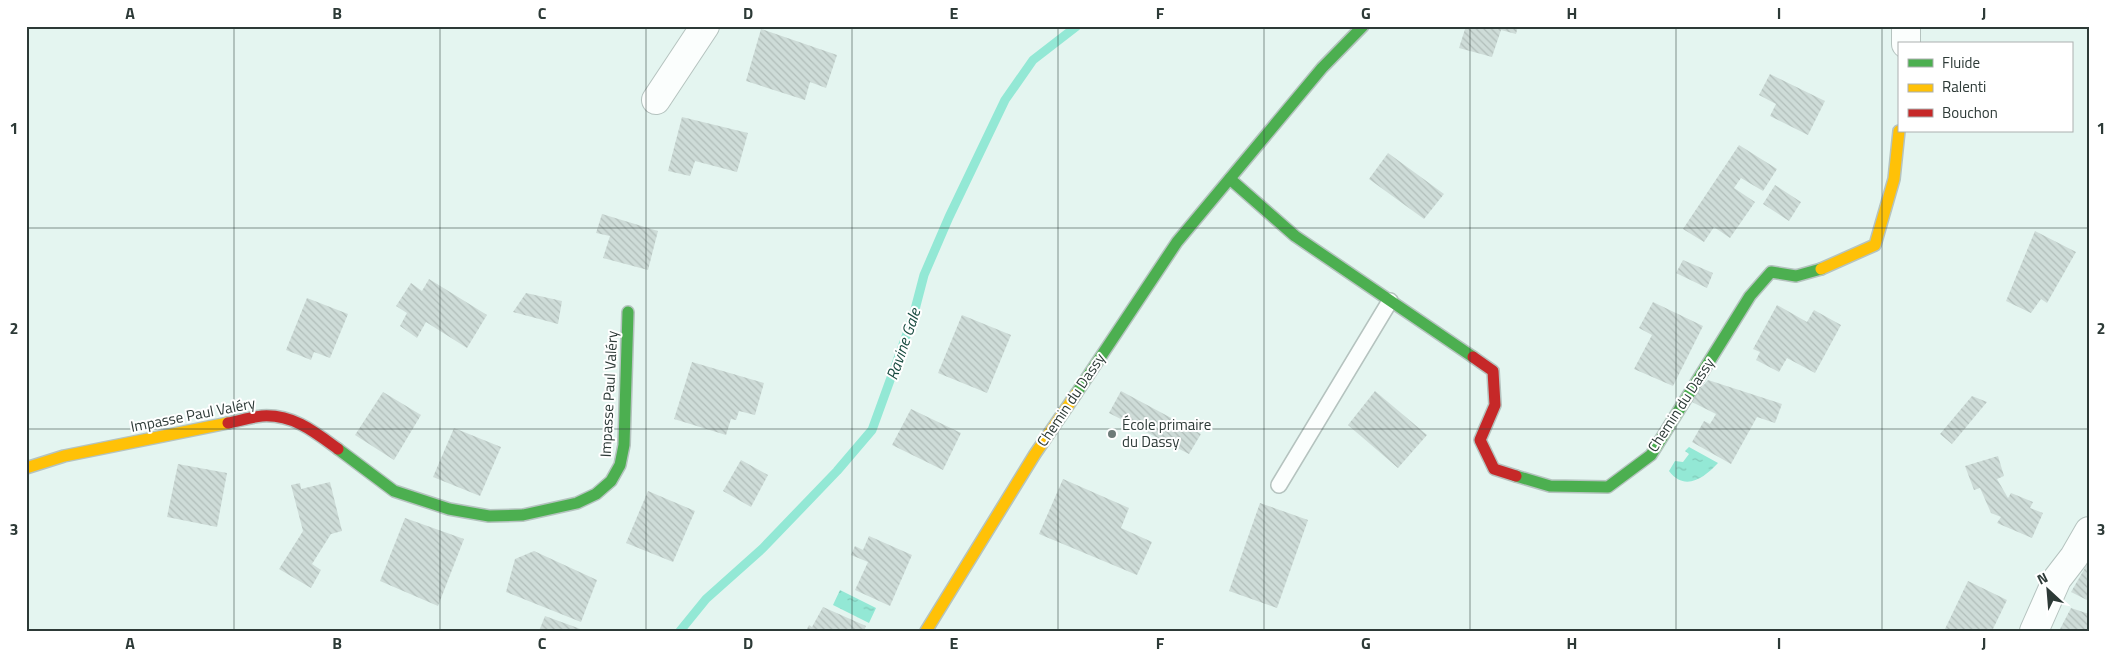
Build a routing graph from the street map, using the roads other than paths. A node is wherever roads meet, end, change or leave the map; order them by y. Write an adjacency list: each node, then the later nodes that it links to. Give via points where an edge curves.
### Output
1 (705, 26): 5 (street)
2 (1363, 26): 7 (street, Chemin du Dassy, via 1322,68)
3 (1906, 26): 4 (street)
4 (1906, 42)
5 (656, 100)
6 (1899, 132): 8 (street, Chemin du Dassy, via 1894,179 1875,245 1830,266 1796,276 1771,272 1750,296 1651,455 1608,487 1550,486 1494,469 1480,440 1495,405 1493,371)
7 (1230, 178): 8 (street, Chemin du Dassy, via 1295,236); 13 (street, Chemin du Dassy, via 1177,242 1034,454)
8 (1390, 301): 11 (lane)
9 (628, 312): 10 (street, Impasse Paul Valéry, via 624,445 620,465 611,481 596,494 577,503 523,515 489,516 449,509 394,491 308,427 286,418 262,416 64,456)
10 (26, 468)
11 (1279, 485)
12 (2089, 530): 14 (street, via 2057,578)
13 (926, 631)
14 (2034, 631)

